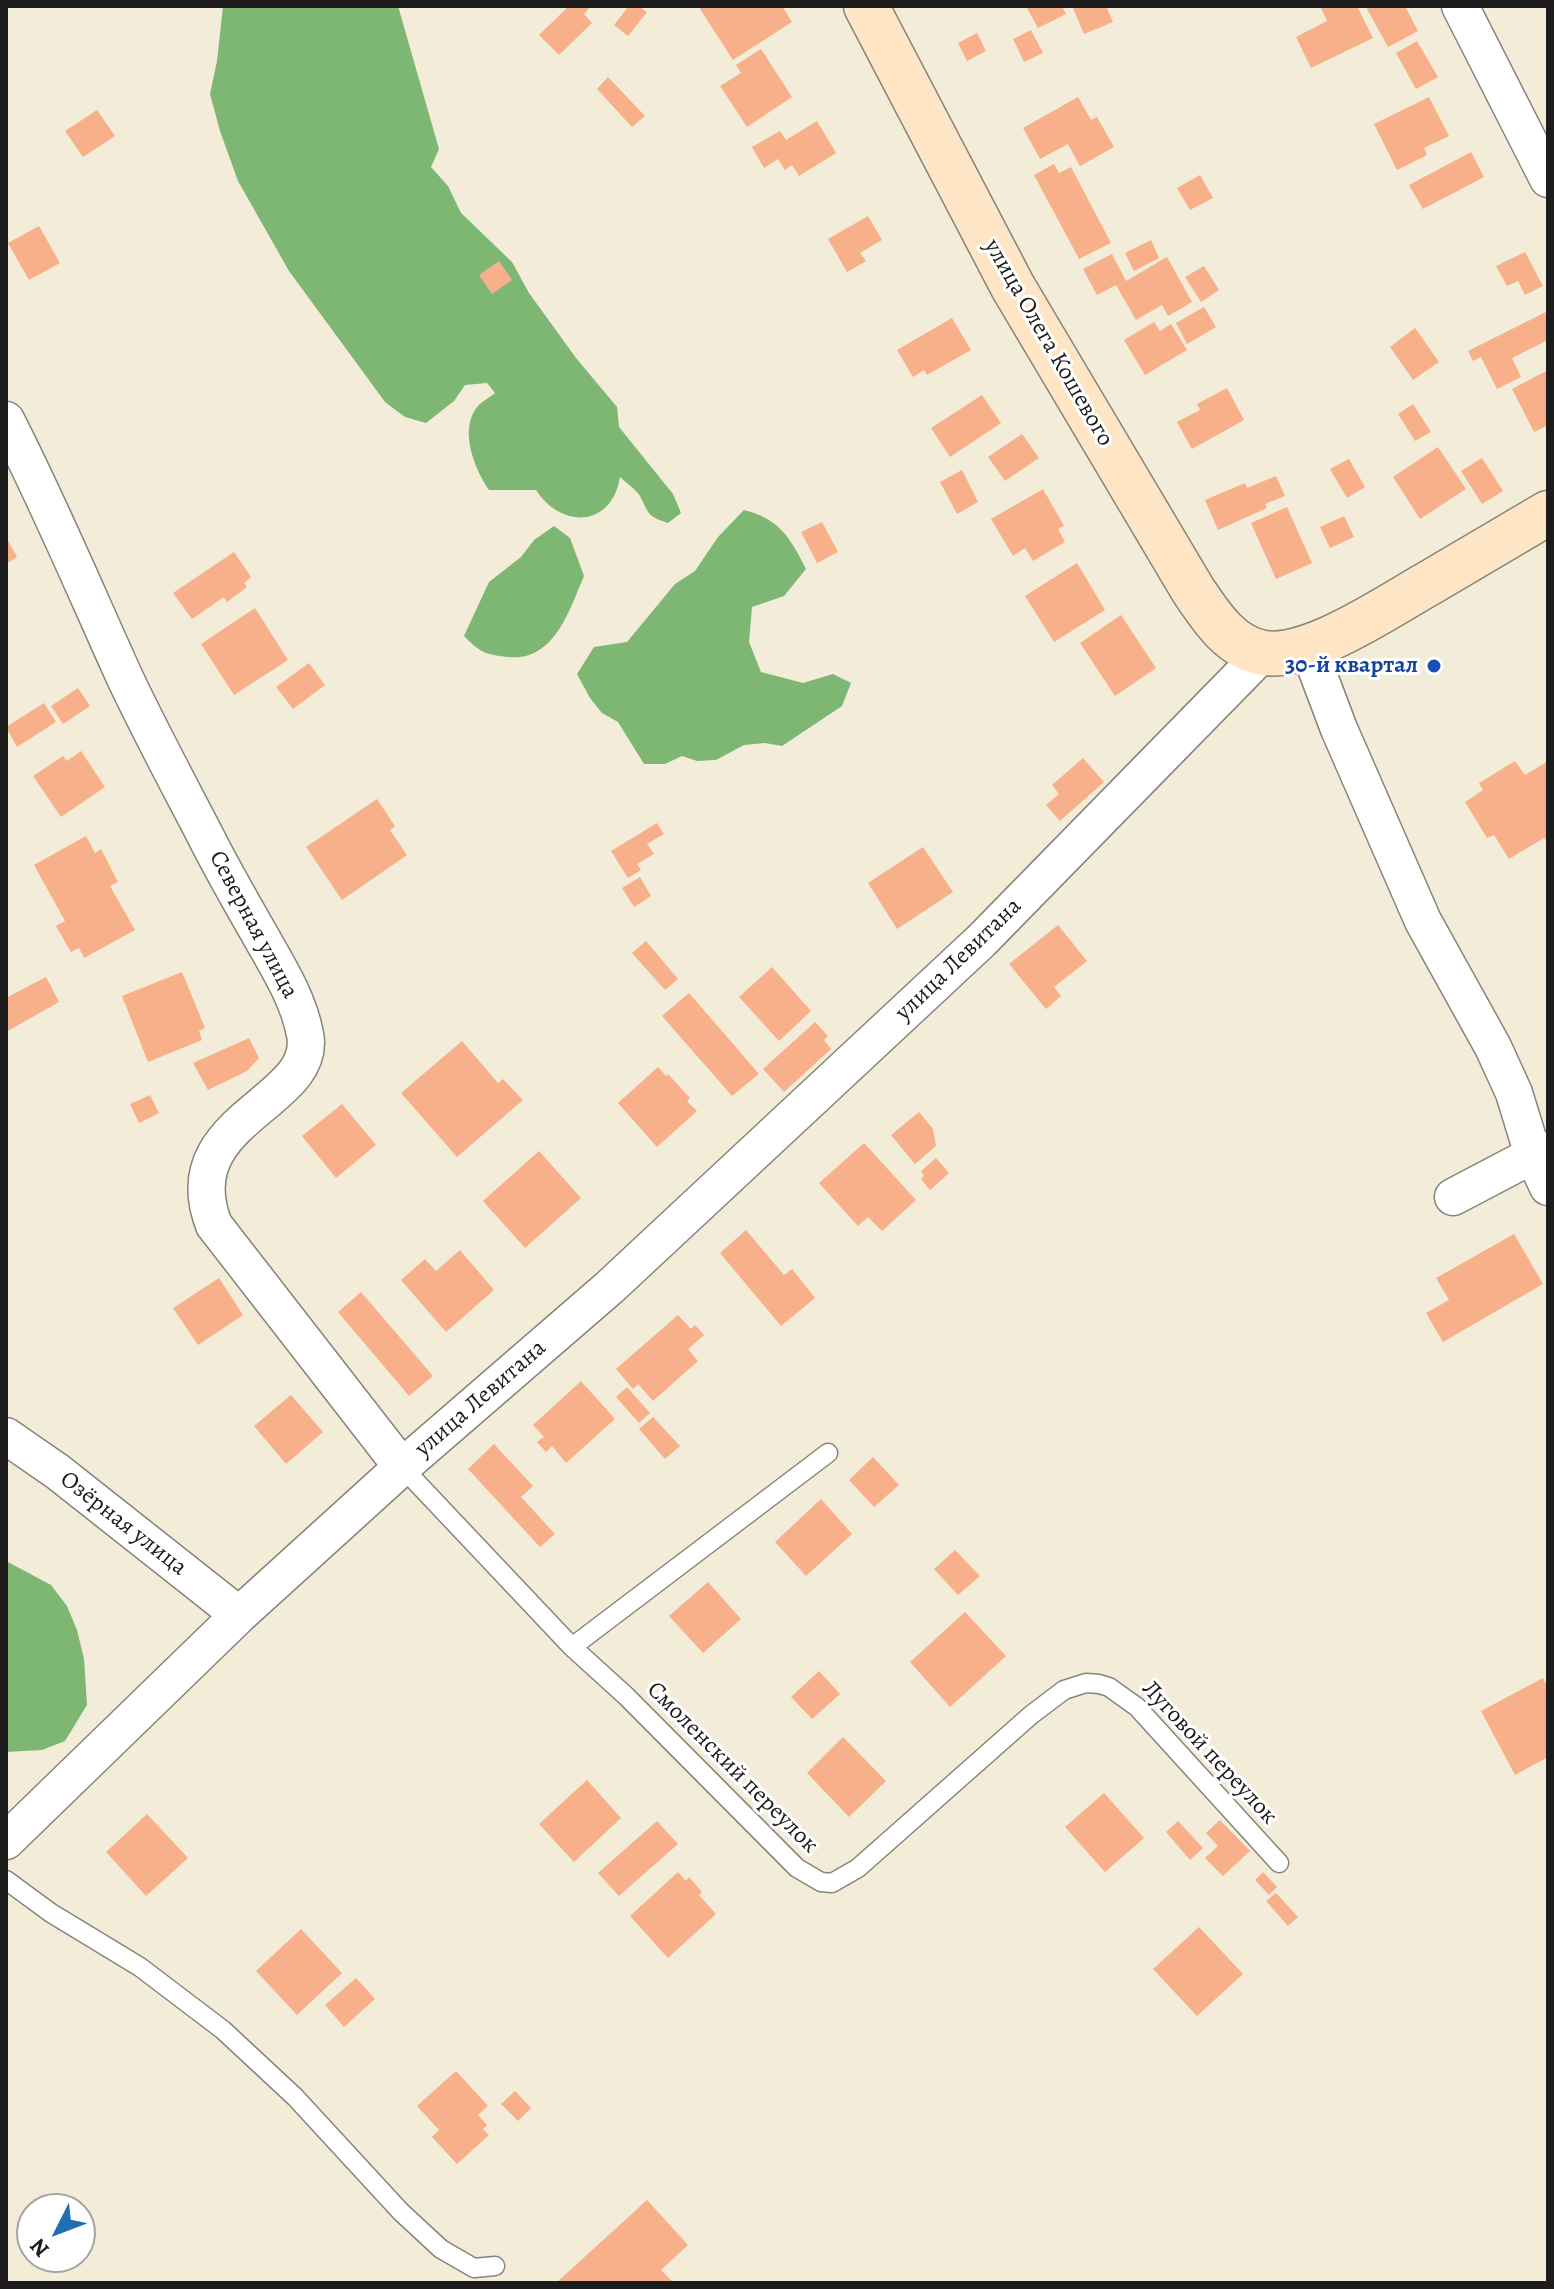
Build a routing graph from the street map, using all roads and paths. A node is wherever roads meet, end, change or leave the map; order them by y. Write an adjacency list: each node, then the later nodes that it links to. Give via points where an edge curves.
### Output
1 (866, 6): 7 (street, улица Олега Кошевого, via 1013,287 1193,590 1228,635)
2 (1460, 6): 3 (street)
3 (1548, 179)
4 (7, 424): 12 (street, Северная улица, via 220,866 290,986 306,1036 293,1076 229,1133 216,1153 208,1172 208,1210 214,1225)
5 (1548, 513): 6 (street, via 1357,625)
6 (1308, 647): 7 (street); 8 (street, via 1423,921 1493,1047)
7 (1263, 653): 12 (street, улица Левитана, via 981,941 610,1287)
8 (1543, 1164): 9 (street)
9 (1453, 1197)
10 (6, 1436): 13 (street, Озёрная улица)
11 (828, 1453): 14 (lane)
12 (402, 1467): 13 (street, улица Левитана); 14 (lane, Смоленский переулок)
13 (239, 1615): 16 (street, улица Левитана)
14 (572, 1647): 15 (lane, Смоленский переулок, via 797,1868 832,1883 858,1868 1052,1698 1073,1685)
15 (1099, 1684): 17 (lane, Луговой переулок, via 1137,1707)
16 (6, 1841)
17 (1279, 1863)
18 (6, 1880): 19 (lane, via 140,1967 233,2038 441,2249 474,2268)
19 (495, 2266)

